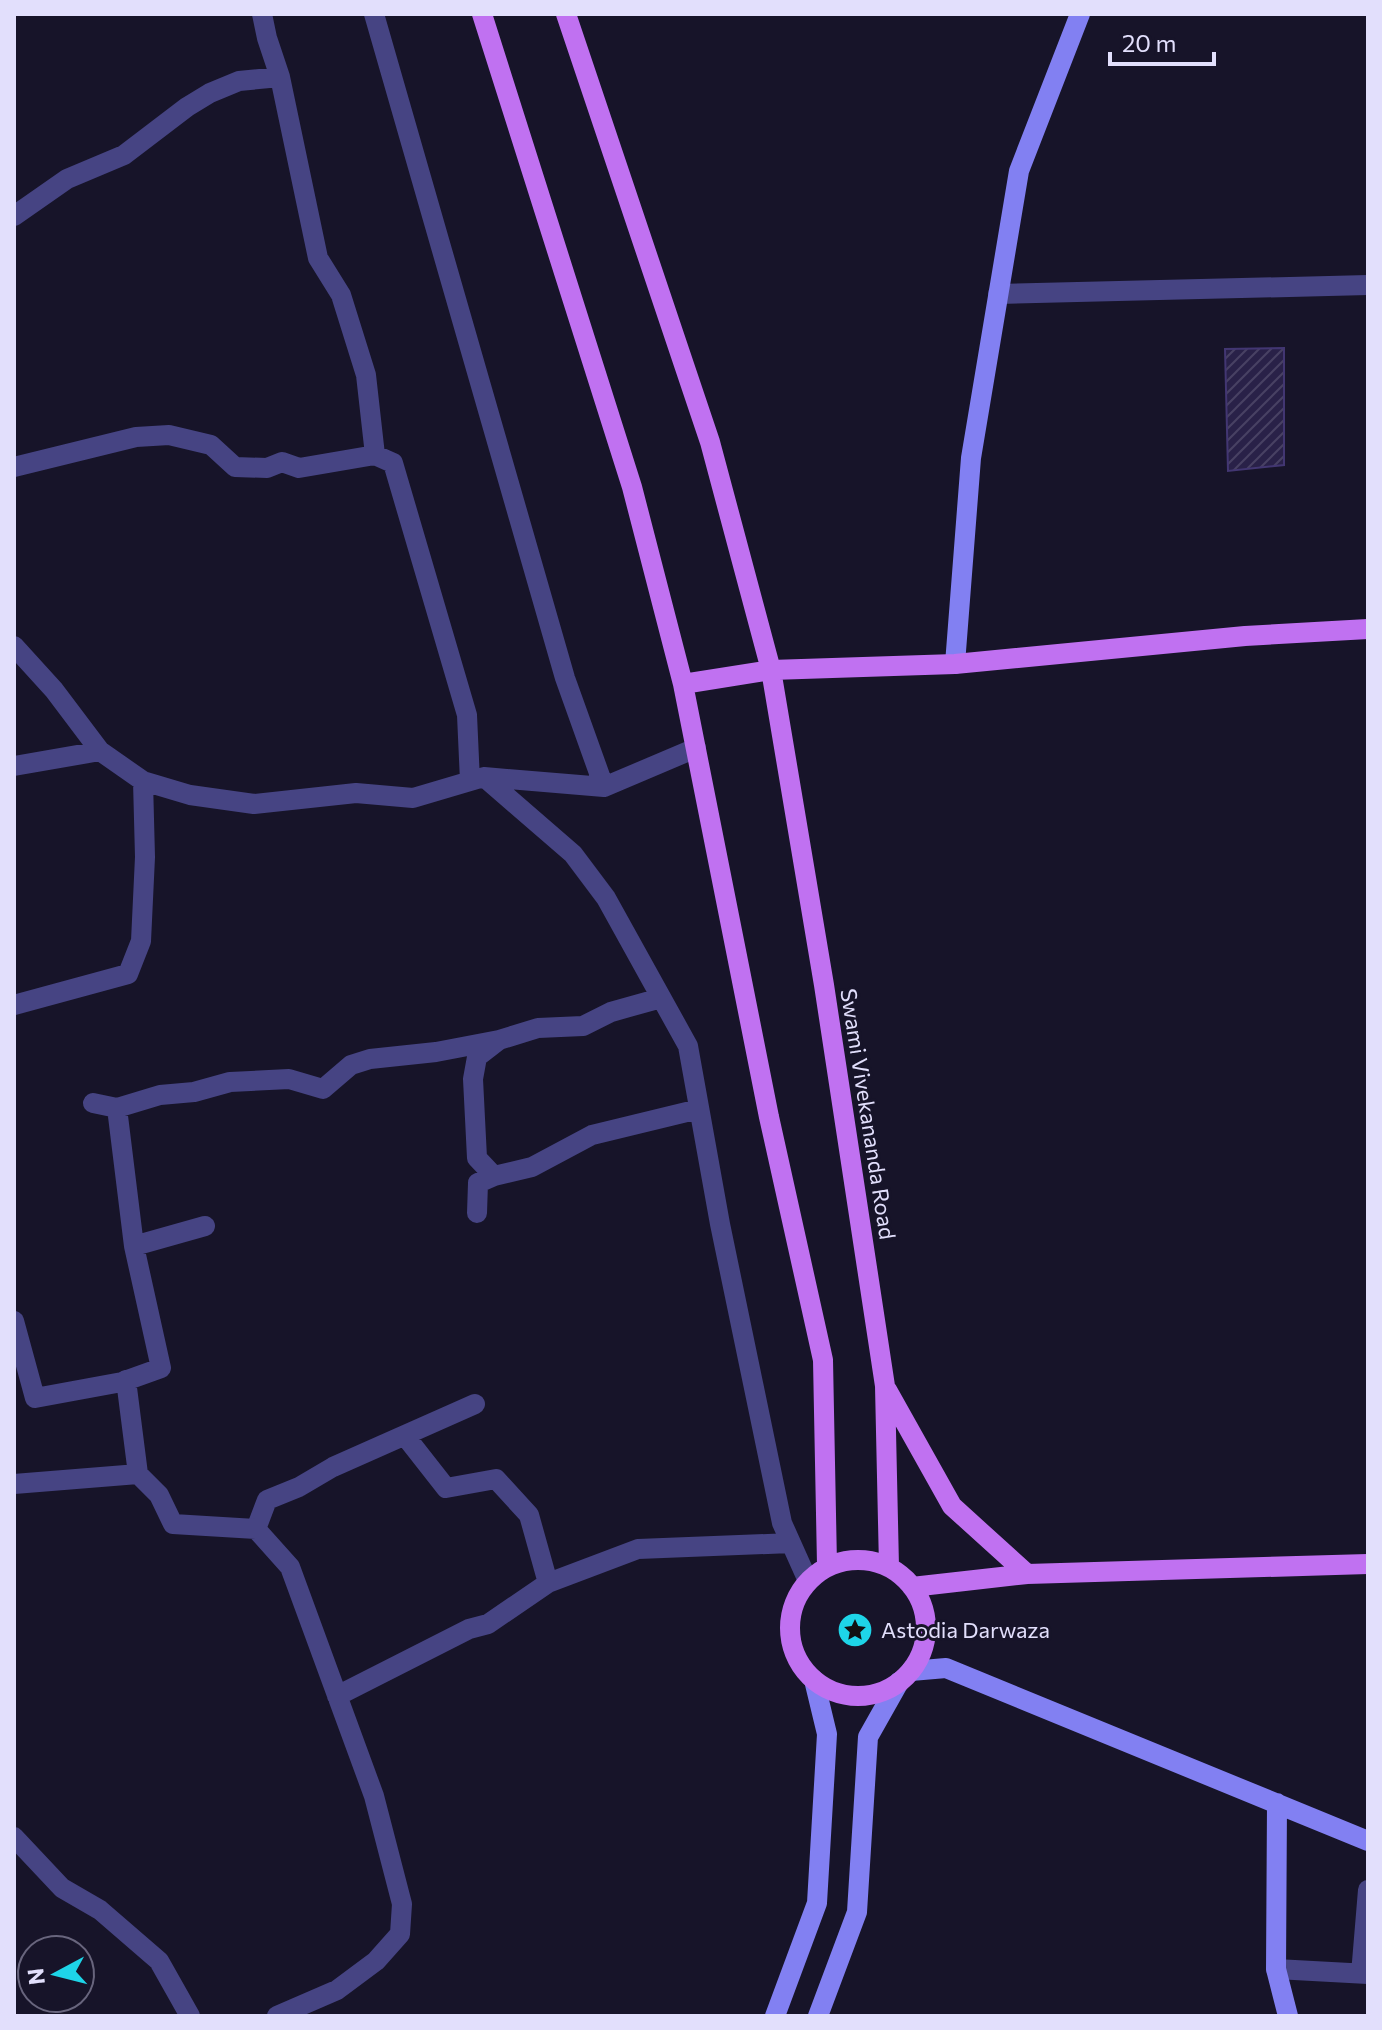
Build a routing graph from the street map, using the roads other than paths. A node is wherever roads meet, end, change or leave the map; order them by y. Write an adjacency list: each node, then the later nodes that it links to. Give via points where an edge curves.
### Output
1 (262, 14): 6 (street)
2 (374, 14): 22 (street, via 565,678)
3 (482, 14): 16 (main road, via 632,487)
4 (566, 14): 15 (main road, Swami Vivekananda Road, via 710,442)
5 (1080, 14): 9 (street, via 1019,171)
6 (280, 77): 7 (street, via 239,81 210,93 124,155 67,179); 10 (street, via 318,258 341,295 366,375)
7 (14, 216)
8 (1368, 285): 9 (street)
9 (998, 294): 14 (street, via 971,458)
10 (375, 455): 11 (street, via 299,468 282,462 267,468 235,467 211,445 169,435 136,437); 20 (street, via 393,463 467,715)
11 (14, 467)
12 (1368, 629): 14 (main road)
13 (14, 646): 18 (street)
14 (955, 664): 15 (main road)
15 (771, 670): 16 (main road); 35 (main road, Swami Vivekananda Road)
16 (683, 684): 17 (main road)
17 (696, 748): 22 (street); 43 (main road, via 823,1360)
18 (100, 751): 19 (street); 21 (street)
19 (14, 766)
20 (477, 779): 21 (street, via 413,798 356,793 254,804 190,795); 22 (street); 23 (street, via 573,854 606,898)
21 (143, 781): 24 (street, via 141,941 128,974)
22 (604, 787)
23 (661, 998): 25 (street, via 583,1026 538,1028); 28 (street, via 688,1046)
24 (14, 1005)
25 (499, 1040): 27 (street, via 370,1059 351,1065 323,1089 289,1079 230,1082); 29 (street, via 477,1057 473,1079 477,1158)
26 (93, 1103): 27 (street)
27 (117, 1108): 32 (street)
28 (699, 1109): 29 (street, via 592,1135 532,1167); 41 (street, via 782,1523)
29 (494, 1176): 30 (street, via 478,1183)
30 (477, 1213)
31 (205, 1226): 32 (street)
32 (134, 1246): 34 (street, via 161,1368)
33 (14, 1321): 34 (street, via 35,1398)
34 (126, 1380): 38 (street)
35 (885, 1386): 44 (main road, Swami Vivekananda Road); 45 (main road, via 952,1506)
36 (475, 1404): 37 (street)
37 (406, 1437): 40 (street, via 267,1500); 47 (street, via 446,1488 496,1479 529,1515)
38 (138, 1474): 39 (street); 40 (street, via 159,1495 173,1524)
39 (14, 1484)
40 (256, 1529): 51 (street, via 290,1567)
41 (791, 1543): 46 (street); 47 (street, via 638,1549)
42 (1368, 1564): 45 (main road)
43 (827, 1565): 44 (main road, via 861,1559); 46 (main road)
44 (889, 1567): 48 (main road)
45 (1027, 1574): 48 (main road)
46 (808, 1581): 50 (main road, via 790,1624 799,1662)
47 (548, 1583): 51 (street, via 488,1624)
48 (912, 1587): 49 (main road, via 925,1614 925,1638)
49 (905, 1677): 50 (main road, via 879,1694 861,1696 838,1693); 52 (street, via 946,1668); 62 (street, via 868,1737 857,1912)
50 (814, 1680): 61 (street, via 827,1734 817,1903)
51 (337, 1696): 60 (street, via 374,1796 402,1904 400,1934 376,1961 337,1990)
52 (1277, 1803): 54 (street); 57 (street)
53 (14, 1837): 55 (street)
54 (1368, 1841)
55 (23, 1859): 59 (street, via 100,1910 159,1961)
56 (1368, 1890): 58 (street)
57 (1276, 1969): 58 (street); 63 (street)
58 (1364, 1974)
59 (190, 2016)
60 (277, 2016)
61 (775, 2016)
62 (818, 2016)
63 (1288, 2016)

